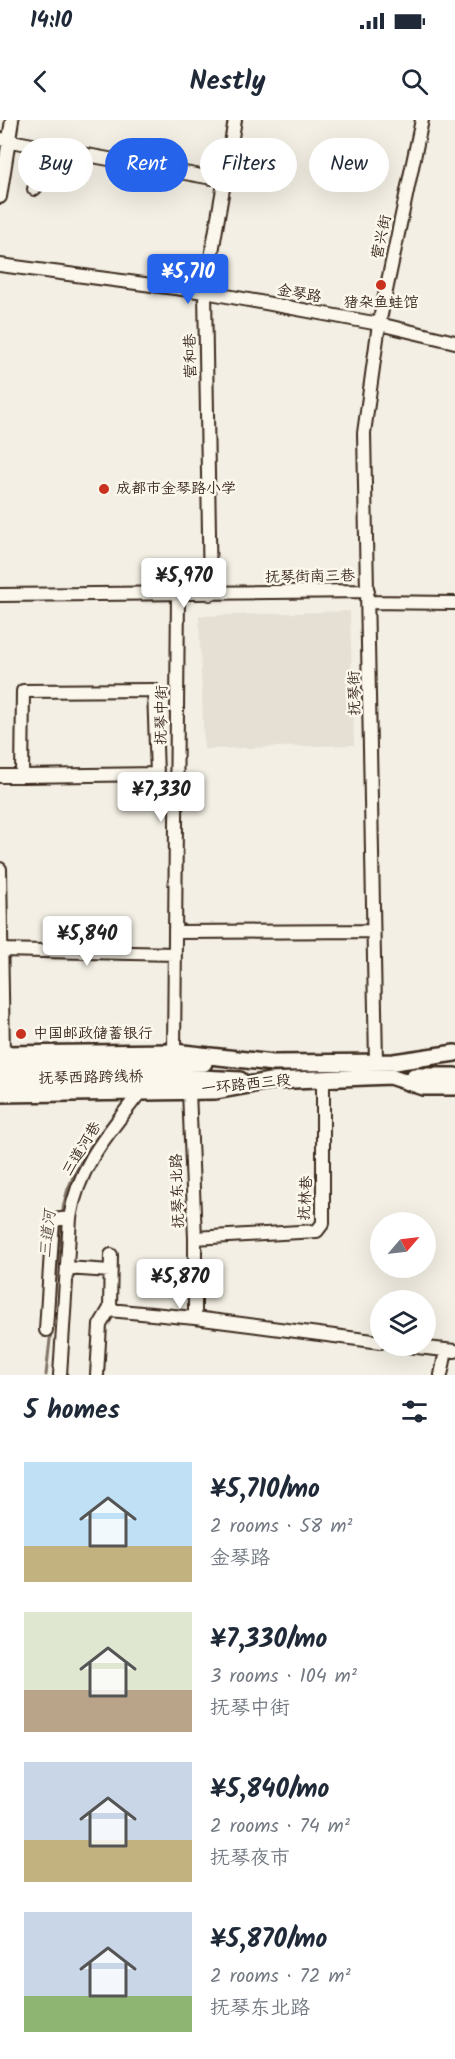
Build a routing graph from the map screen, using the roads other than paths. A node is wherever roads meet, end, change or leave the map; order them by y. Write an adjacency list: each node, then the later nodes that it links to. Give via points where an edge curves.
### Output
1 (12, 120): 4 (street)
2 (235, 120): 9 (street, 营和巷)
3 (422, 120): 10 (street, 营兴街)
4 (4, 140): 7 (street)
5 (93, 157): 6 (street)
6 (200, 176)
7 (0, 198)
8 (0, 264): 9 (street, 金琴路)
9 (205, 292): 10 (street, 金琴路); 13 (street, 营和巷)
10 (379, 324): 11 (street, 金琴路); 15 (street, 抚琴街, via 364,433)
11 (455, 342)
12 (178, 594): 13 (street, 抚琴街南三巷); 14 (street, 抚琴街南三巷); 21 (street, 抚琴中街)
13 (210, 594): 15 (street, 抚琴街南三巷)
14 (0, 595)
15 (368, 597): 16 (street, 抚琴街南三巷); 20 (street, 抚琴街)
16 (455, 603)
17 (0, 776): 18 (street)
18 (22, 776): 18 (street, via 157,774 154,690 23,691)
19 (0, 869): 22 (street)
20 (373, 931): 21 (street); 25 (street, 抚琴街)
21 (175, 932): 23 (street, 抚琴中街)
22 (1, 950): 23 (street); 24 (street)
23 (175, 954): 28 (street, 抚琴中街)
24 (1, 1058): 28 (main road, 一环路西三段)
25 (376, 1062): 26 (main road, 一环路西三段); 28 (main road, 一环路西三段, via 273,1063)
26 (392, 1069): 27 (main road); 27 (main road, 一环路西三段, via 423,1087); 30 (main road, 一环路西三段)
27 (453, 1070)
28 (181, 1071): 29 (main road, 抚琴西路跨线桥); 30 (main road, 一环路西三段, via 270,1081); 31 (main road, 一环路西三段); 34 (street, 抚琴东北路)
29 (0, 1079)
30 (323, 1079): 34 (street, 抚林巷, via 323,1223 317,1231)
31 (141, 1091): 32 (main road, 一环路西三段); 33 (street, 三道河巷, via 84,1170)
32 (0, 1094)
33 (64, 1218): 36 (street, 三道河巷); 40 (street, via 54,1220)
34 (195, 1238): 39 (street, 抚琴东北路)
35 (111, 1256): 37 (street)
36 (67, 1268): 37 (street); 43 (street, 三道河巷)
37 (110, 1271): 38 (street)
38 (109, 1310): 39 (street); 44 (street, via 100,1324)
39 (195, 1318): 41 (street)
40 (46, 1330)
41 (370, 1341)
42 (450, 1351): 45 (street)
43 (60, 1375)
44 (98, 1375)
45 (441, 1375)

